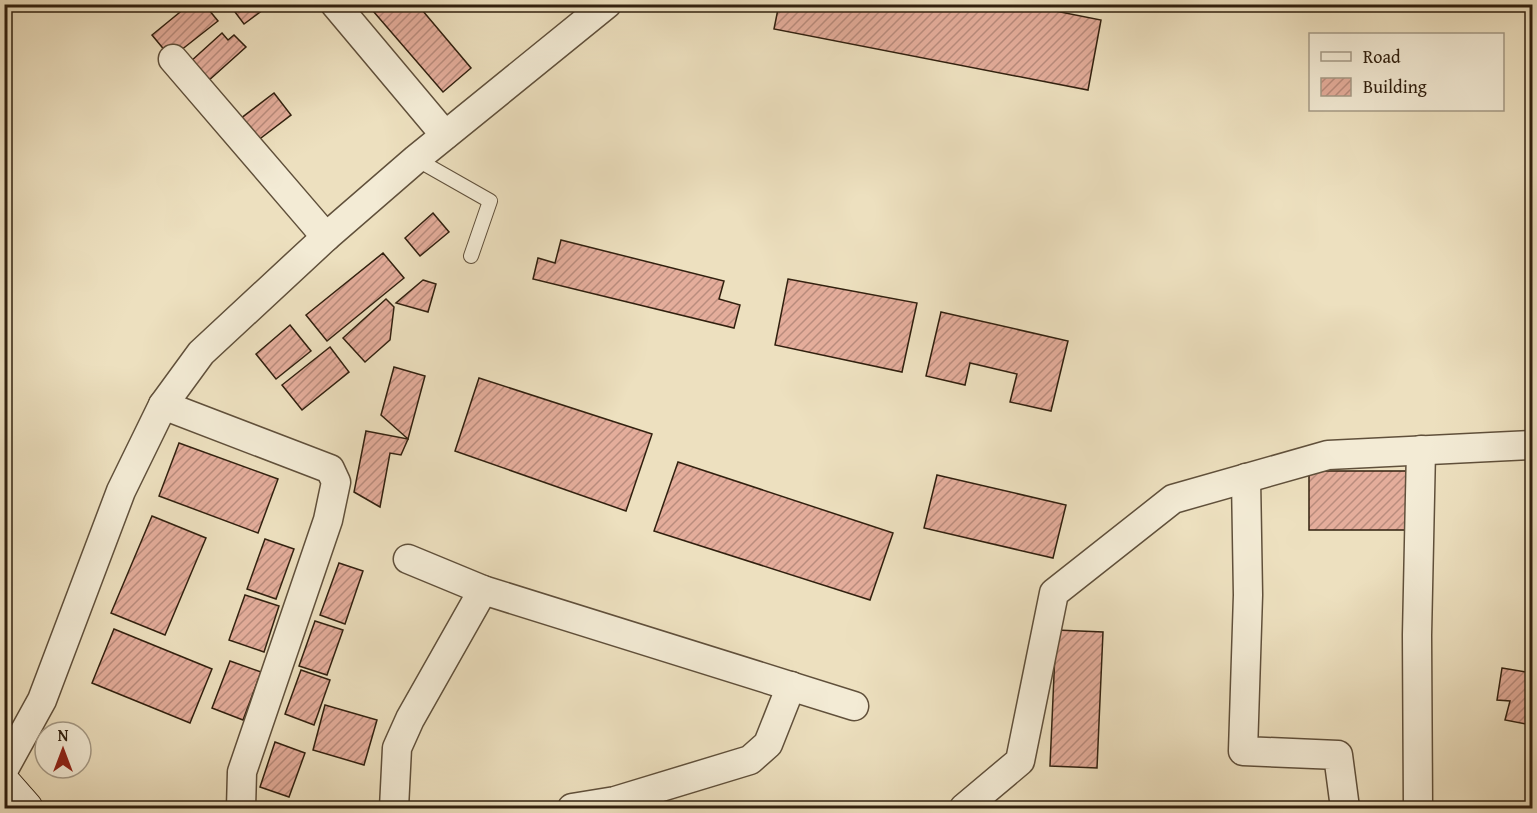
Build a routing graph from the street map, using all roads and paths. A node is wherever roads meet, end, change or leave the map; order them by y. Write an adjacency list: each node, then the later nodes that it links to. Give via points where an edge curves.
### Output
1 (335, 4): 4 (street)
2 (607, 4): 4 (street)
3 (173, 59): 6 (street)
4 (445, 135): 5 (street)
5 (416, 159): 6 (street); 7 (lane, via 490,201)
6 (326, 237): 8 (street, via 201,353)
7 (471, 256)
8 (163, 405): 16 (street, via 121,491 42,700); 19 (street, via 330,470 336,482 328,520 242,772)
9 (1533, 445): 10 (street)
10 (1421, 450): 11 (street, via 1328,455); 24 (street)
11 (1246, 478): 22 (street, via 1173,499 1054,593 1020,761); 23 (street, via 1244,752 1338,755)
12 (408, 559): 13 (street)
13 (483, 590): 14 (street); 20 (street, via 397,748)
14 (791, 686): 15 (street); 21 (street, via 768,744 750,760 615,801)
15 (854, 706)
16 (4, 770)
17 (4, 783): 18 (main road)
18 (26, 808)
19 (241, 808)
20 (394, 808)
21 (572, 808)
22 (964, 808)
23 (1345, 808)
24 (1418, 808)

